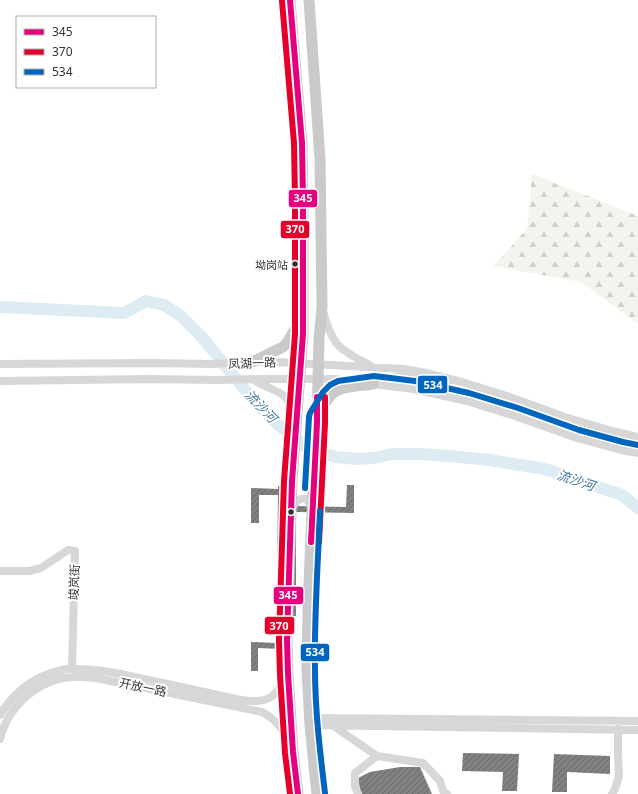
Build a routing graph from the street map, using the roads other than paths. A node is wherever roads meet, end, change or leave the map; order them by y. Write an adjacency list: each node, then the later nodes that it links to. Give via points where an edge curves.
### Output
1 (290, 0): 4 (main road, via 302,142)
2 (309, 0): 3 (main road, via 320,159)
3 (322, 307): 8 (main road); 9 (street, via 335,342)
4 (303, 311): 5 (main road, via 283,347); 6 (main road)
5 (252, 362): 6 (street, 凤湖一路); 7 (street, 凤湖一路)
6 (300, 363): 8 (street, 凤湖一路); 10 (main road)
7 (0, 364)
8 (318, 364): 9 (street, 凤湖一路); 12 (main road)
9 (372, 367): 14 (street, 凤湖一路, via 404,369)
10 (299, 378): 11 (street, 凤湖一路); 12 (street, 凤湖一路); 17 (main road)
11 (250, 379): 13 (street, 凤湖一路); 17 (street, via 286,398)
12 (318, 379): 15 (street, 凤湖一路); 18 (main road)
13 (0, 381)
14 (462, 382): 16 (street, via 431,382 397,376 391,381); 19 (street, 凤湖一路, via 565,417)
15 (373, 384): 16 (street, 凤湖一路); 18 (main road, via 334,392)
16 (398, 387): 20 (street, 凤湖一路, via 467,401 577,438)
17 (296, 413): 21 (main road)
18 (317, 420): 22 (main road)
19 (638, 437)
20 (638, 453)
21 (292, 509): 22 (street, via 298,500 304,499 310,503); 25 (main road)
22 (312, 511): 27 (main road, via 307,670)
23 (0, 571): 24 (street, 竣岚街, via 29,571 41,568 68,550 75,551)
24 (72, 669): 25 (street, 开放一路, via 112,672 252,702 274,695); 26 (street, 开放一路, via 63,669 35,680 23,688)
25 (288, 674): 33 (main road)
26 (0, 715)
27 (310, 721): 28 (street); 29 (street); 36 (main road)
28 (638, 721)
29 (332, 725): 30 (street); 34 (street)
30 (618, 729): 31 (street); 39 (street, via 619,776)
31 (638, 730)
32 (0, 739): 33 (street, 开放一路, via 11,713 30,693 56,680 85,677 262,712 276,721)
33 (293, 752): 35 (main road)
34 (377, 756): 37 (street, via 355,774); 38 (street, via 423,763 440,781 443,791)
35 (298, 794)
36 (317, 794)
37 (358, 794)
38 (447, 794)
39 (612, 794)

